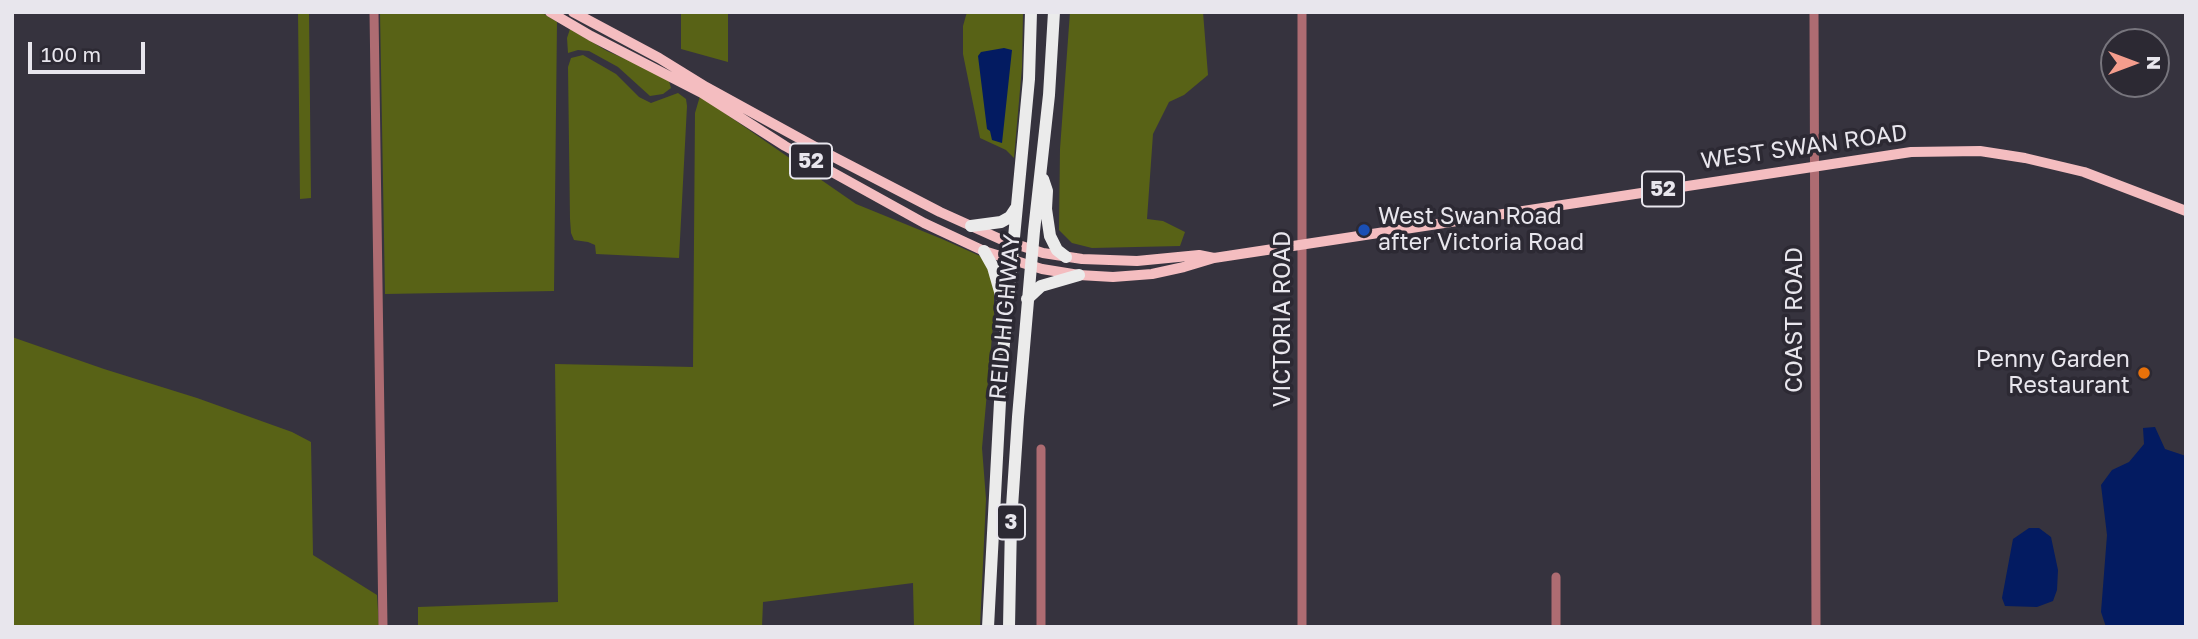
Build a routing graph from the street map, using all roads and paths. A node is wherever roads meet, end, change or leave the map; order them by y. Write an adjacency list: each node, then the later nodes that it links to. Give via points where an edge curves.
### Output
1 (374, 12): 26 (street)
2 (550, 12): 16 (main road, WEST SWAN ROAD / 52, via 702,93 886,203)
3 (573, 12): 12 (main road, WEST SWAN ROAD / 52, via 828,154)
4 (1031, 12): 10 (highway, REID HIGHWAY / 3)
5 (1054, 12): 9 (highway, REID HIGHWAY / 3)
6 (1301, 12): 14 (street, VICTORIA ROAD)
7 (1814, 12): 8 (street, COAST ROAD)
8 (1814, 165): 11 (main road, WEST SWAN ROAD / 52, via 1911,152 1979,151 2084,172); 14 (main road, WEST SWAN ROAD / 52); 32 (street, COAST ROAD)
9 (1041, 172): 15 (highway, REID HIGHWAY / 3); 17 (highway, via 1050,236)
10 (1017, 207): 12 (highway, via 1000,222); 13 (highway, REID HIGHWAY / 3)
11 (2186, 211)
12 (971, 226): 13 (main road, WEST SWAN ROAD / 52)
13 (1013, 244): 15 (main road, WEST SWAN ROAD / 52); 19 (highway, REID HIGHWAY / 3)
14 (1303, 245): 18 (main road, WEST SWAN ROAD / 52); 30 (street, VICTORIA ROAD)
15 (1032, 250): 17 (main road, WEST SWAN ROAD / 52); 20 (highway, REID HIGHWAY / 3)
16 (984, 251): 19 (main road, WEST SWAN ROAD / 52); 23 (highway)
17 (1066, 257): 18 (main road, WEST SWAN ROAD / 52, via 1115,261)
18 (1214, 258): 21 (main road, WEST SWAN ROAD / 52, via 1152,274)
19 (1012, 260): 20 (main road, WEST SWAN ROAD / 52); 23 (highway, REID HIGHWAY / 3)
20 (1031, 266): 21 (main road, WEST SWAN ROAD / 52); 22 (highway, REID HIGHWAY / 3)
21 (1080, 275): 22 (highway, via 1041,286)
22 (1027, 300): 28 (highway, REID HIGHWAY / 3, via 1011,522)
23 (1006, 313): 27 (highway, REID HIGHWAY / 3)
24 (1041, 449): 29 (street)
25 (1556, 577): 31 (street)
26 (383, 627)
27 (988, 627)
28 (1009, 627)
29 (1041, 627)
30 (1302, 627)
31 (1556, 627)
32 (1816, 627)

